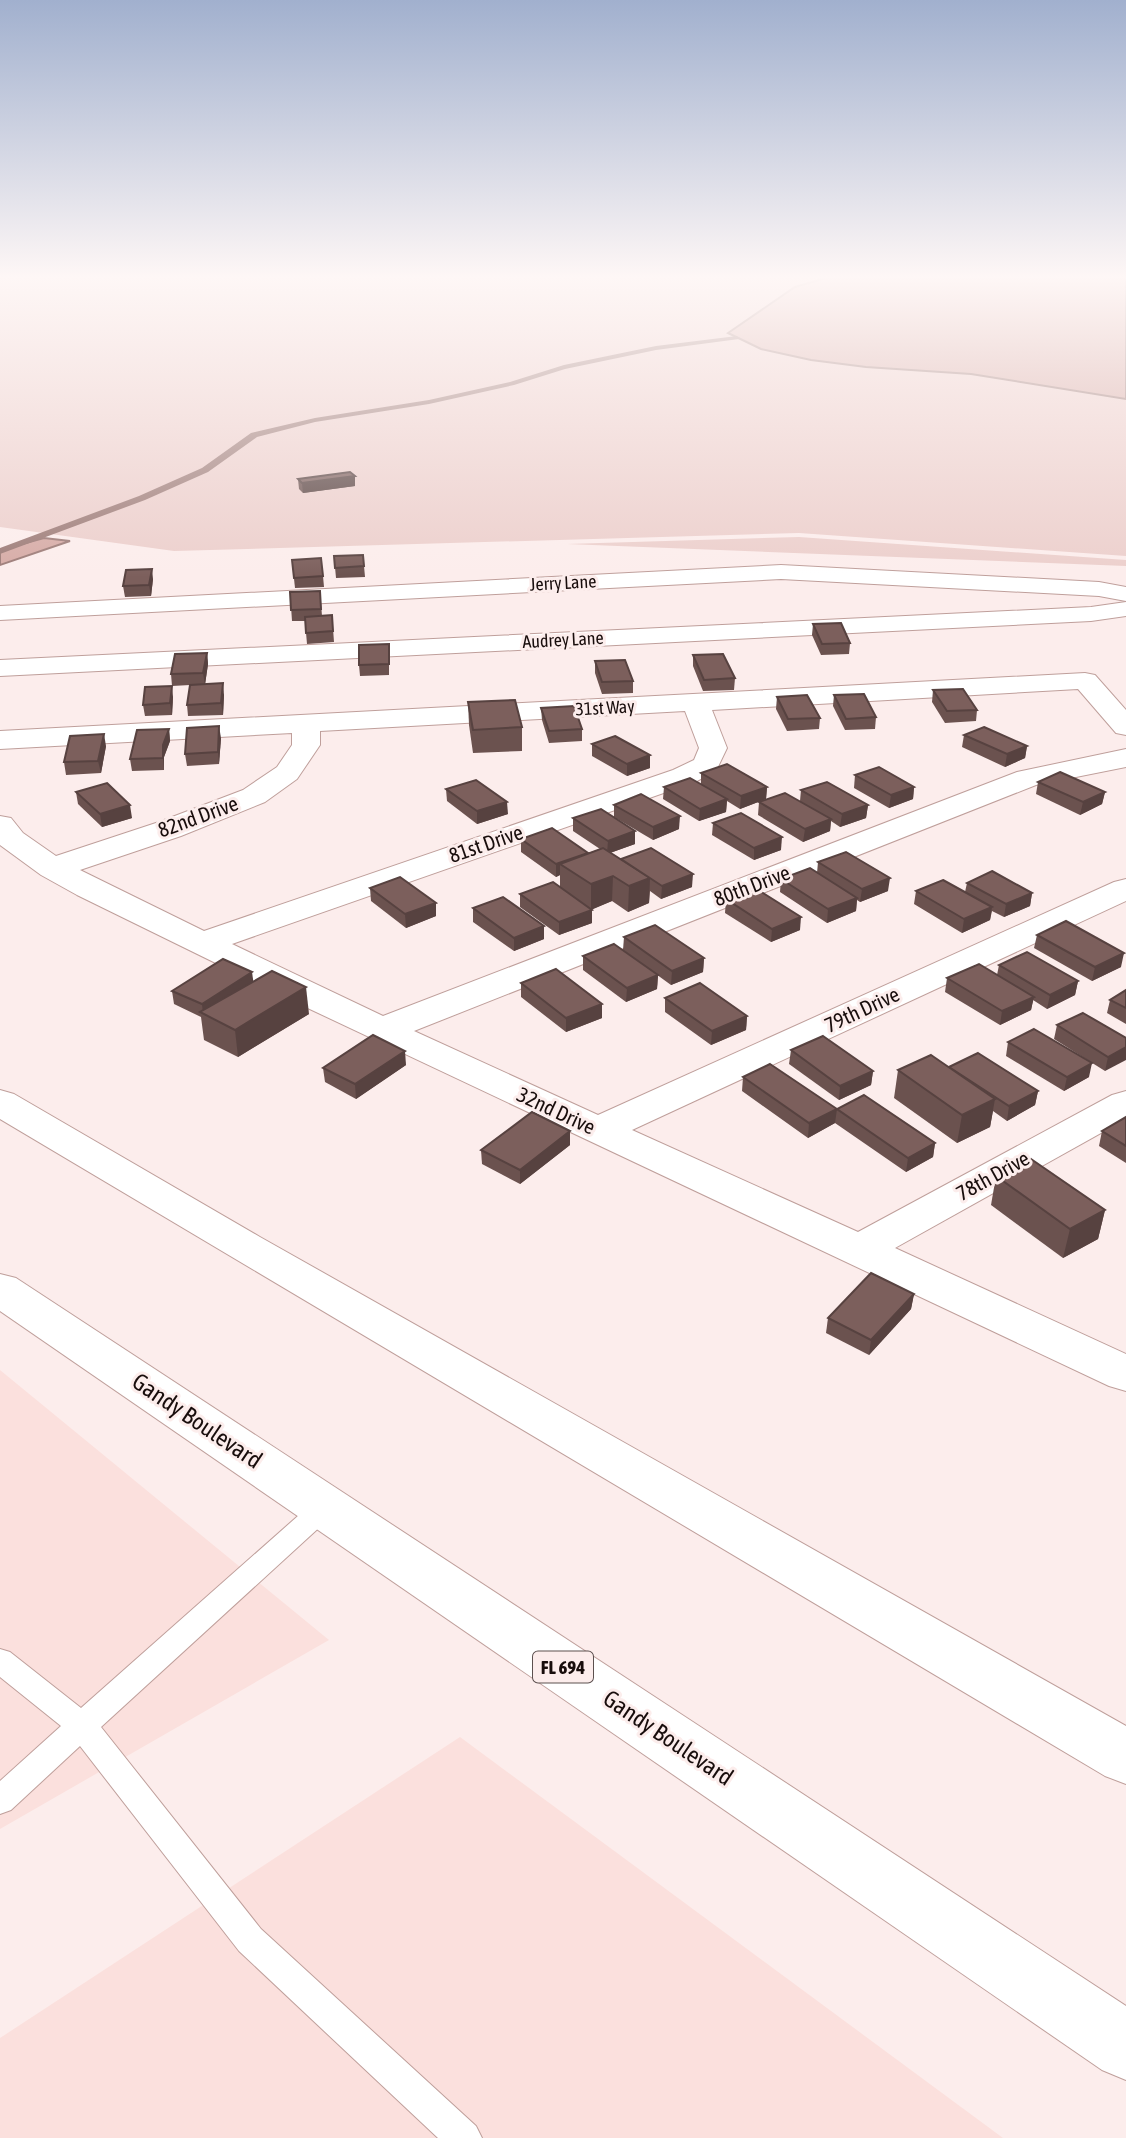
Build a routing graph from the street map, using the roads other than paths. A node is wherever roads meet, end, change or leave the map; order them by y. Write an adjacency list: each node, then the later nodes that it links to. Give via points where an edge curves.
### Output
1 (1126, 594): 3 (main road, Jerry Lane, via 781,572)
2 (1126, 608): 4 (main road, Audrey Lane, via 1091,614)
3 (0, 613)
4 (0, 668)
5 (696, 703): 6 (main road, 31st Way); 7 (main road, 31st Way, via 1085,681); 13 (main road, 81st Drive, via 713,748 705,765 684,776)
6 (306, 724): 8 (main road, 31st Way); 11 (main road, 82nd Drive, via 306,745 287,773 254,796)
7 (1126, 727)
8 (0, 740)
9 (1126, 758): 14 (main road, 80th Drive, via 1028,778)
10 (0, 825): 11 (main road, 32nd Drive, via 5,835)
11 (52, 868): 13 (main road, 32nd Drive)
12 (1126, 889): 17 (main road, 79th Drive)
13 (202, 943): 14 (main road, 32nd Drive)
14 (382, 1030): 17 (main road, 32nd Drive)
15 (0, 1102): 24 (main road)
16 (1126, 1102): 18 (main road, 78th Drive)
17 (597, 1131): 18 (main road, 32nd Drive)
18 (860, 1249): 20 (main road, 32nd Drive)
19 (0, 1289): 21 (main road, Gandy Boulevard / FL 694)
20 (1126, 1374)
21 (325, 1507): 23 (lane); 26 (main road, Gandy Boulevard / FL 694)
22 (0, 1661): 23 (lane)
23 (82, 1726): 25 (lane); 27 (lane, via 250,1940)
24 (1126, 1757)
25 (0, 1800)
26 (1116, 2036)
27 (464, 2138)

